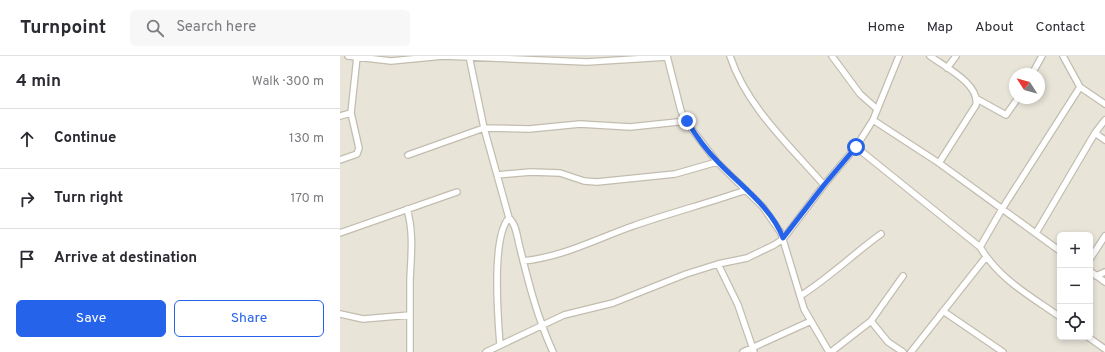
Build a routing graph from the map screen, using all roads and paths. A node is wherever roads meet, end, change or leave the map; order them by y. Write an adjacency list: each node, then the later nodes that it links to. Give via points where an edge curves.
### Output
1 (348, 56): 10 (street)
2 (667, 56): 11 (street, via 587,62); 23 (street, via 681,111)
3 (730, 56): 33 (street, via 741,84 752,101)
4 (832, 56): 18 (street, via 860,94)
5 (899, 56): 18 (street)
6 (930, 56): 12 (street)
7 (956, 56): 12 (street)
8 (1042, 56): 13 (street)
9 (1063, 56): 14 (street)
10 (357, 57): 11 (street, via 391,61); 19 (street)
11 (468, 57): 24 (street)
12 (947, 68): 15 (street, via 972,86)
13 (1035, 68)
14 (1080, 86): 17 (street); 37 (street)
15 (977, 99): 16 (street, via 1006,115); 31 (street, via 976,105)
16 (1014, 104)
17 (1105, 104)
18 (877, 109): 21 (street)
19 (351, 113): 20 (street); 29 (street, via 359,148 357,154)
20 (340, 116)
21 (873, 120): 27 (street); 31 (street)
22 (1105, 120): 25 (street)
23 (687, 121): 24 (street, via 630,127 580,124 529,129); 30 (street)
24 (484, 128): 28 (street); 32 (street)
25 (1095, 133): 26 (street); 41 (street)
26 (1105, 140)
27 (856, 147): 33 (street); 44 (street)
28 (408, 155)
29 (340, 160)
30 (717, 162): 32 (street, via 675,174 597,182 584,182 560,173); 34 (street)
31 (939, 163): 37 (street)
32 (497, 175): 38 (street)
33 (824, 185): 43 (street)
34 (746, 190): 43 (street, via 763,207); 48 (street, via 553,256)
35 (457, 192): 36 (street)
36 (407, 209): 39 (street); 58 (street, via 412,246)
37 (1002, 209): 41 (street); 44 (street)
38 (509, 218): 48 (street, via 517,235); 64 (street, via 503,229 497,276)
39 (340, 233)
40 (881, 234): 55 (street, via 851,256 829,277)
41 (1036, 234): 45 (street)
42 (1105, 236): 46 (street)
43 (783, 238): 49 (street, via 763,253); 55 (street)
44 (980, 247): 47 (street)
45 (1057, 249)
46 (1093, 254)
47 (986, 257): 56 (street); 59 (street, via 1003,277)
48 (523, 261): 62 (street)
49 (718, 264): 62 (street, via 613,303 564,314); 65 (street, via 738,305)
50 (1105, 272): 53 (street)
51 (1093, 274): 53 (street)
52 (904, 276): 61 (street)
53 (1096, 276): 54 (street)
54 (1105, 282)
55 (800, 296): 60 (street)
56 (943, 311): 66 (street); 74 (street)
57 (340, 314): 58 (street, via 363,320)
58 (410, 315): 68 (street)
59 (1057, 315)
60 (811, 321): 65 (street); 72 (street)
61 (871, 321): 72 (street); 73 (street, via 888,342)
62 (541, 325): 64 (street); 70 (street)
63 (1092, 340): 67 (street)
64 (500, 345): 69 (street)
65 (753, 350): 71 (street)
66 (1000, 351)
67 (1105, 351)
68 (410, 352)
69 (486, 352)
70 (553, 352)
71 (743, 352)
72 (830, 352)
73 (903, 352)
74 (911, 352)

